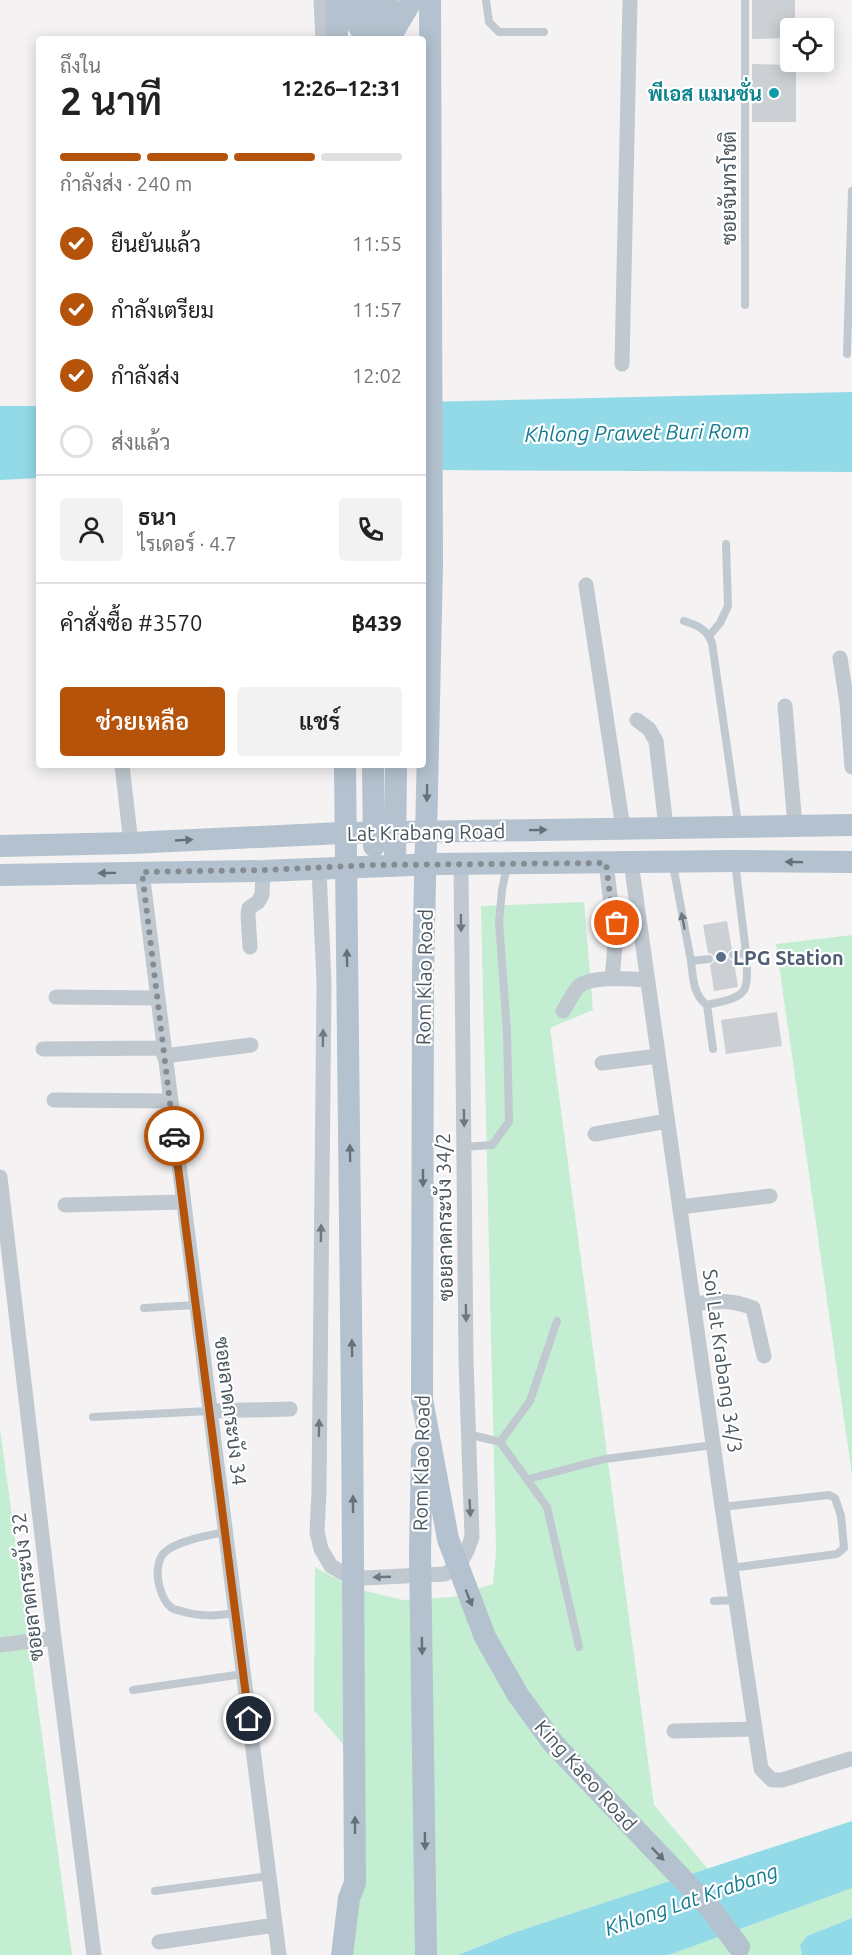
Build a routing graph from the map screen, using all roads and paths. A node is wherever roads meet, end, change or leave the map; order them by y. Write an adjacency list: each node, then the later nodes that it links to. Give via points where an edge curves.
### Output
1 (344, 0): 14 (main road)
2 (367, 0): 15 (main road)
3 (387, 0): 16 (main road)
4 (412, 0): 17 (main road)
5 (419, 0): 18 (street)
6 (430, 0): 90 (main road, Rom Klao Road, one-way to 90, bridge, via 432,566 423,972)
7 (486, 0): 11 (lane, via 489,22 499,32)
8 (630, 0): 22 (street)
9 (745, 0): 20 (lane, ซอยจันทรโชติ)
10 (324, 1): 12 (street); 13 (main road)
11 (544, 32)
12 (323, 36)
13 (336, 36)
14 (365, 36)
15 (367, 36)
16 (388, 36)
17 (390, 36)
18 (419, 36)
19 (852, 191): 21 (lane)
20 (745, 305)
21 (847, 354)
22 (622, 364)
23 (726, 543): 26 (lane, via 728,606)
24 (586, 585): 39 (street)
25 (684, 621): 26 (lane)
26 (710, 636): 36 (lane)
27 (840, 658): 30 (street)
28 (785, 706): 37 (street)
29 (637, 720): 38 (street, via 656,741)
30 (852, 767)
31 (122, 768): 42 (street)
32 (345, 768): 113 (main road, one-way to 32, bridge)
33 (373, 768): 40 (main road)
34 (396, 768): 41 (main road)
35 (852, 825): 37 (main road, Lat Krabang Road)
36 (738, 826): 37 (main road, Lat Krabang Road); 38 (main road, Lat Krabang Road)
37 (795, 826)
38 (666, 827): 39 (main road, Lat Krabang Road)
39 (623, 828): 41 (main road, Lat Krabang Road, one-way to 39)
40 (373, 832): 41 (main road, Lat Krabang Road); 42 (main road, Lat Krabang Road, one-way to 40); 51 (main road)
41 (396, 833): 51 (main road)
42 (131, 843): 43 (main road, Lat Krabang Road)
43 (0, 846)
44 (735, 861): 46 (main road, Lat Krabang Road); 47 (main road, Lat Krabang Road, one-way to 44); 59 (lane)
45 (631, 862): 46 (main road, Lat Krabang Road); 49 (main road, Lat Krabang Road); 57 (street, Soi Lat Krabang 34/3)
46 (672, 862): 62 (lane, one-way to 46)
47 (852, 862)
48 (507, 863): 49 (main road, Lat Krabang Road); 50 (main road, Lat Krabang Road); 79 (lane, via 499,922 509,1122 492,1145)
49 (606, 863): 56 (street)
50 (461, 865): 51 (main road, Lat Krabang Road); 79 (street, ซอยลาดกระบัง 34/2, one-way to 79)
51 (385, 866): 52 (main road, Lat Krabang Road)
52 (319, 869): 53 (main road, Lat Krabang Road); 94 (street, ซอยลาดกระบัง 34/2, one-way to 52, via 472,1537 459,1565 445,1574 363,1578 343,1574 331,1566 317,1532 324,983)
53 (263, 870): 54 (main road, Lat Krabang Road); 58 (street, via 262,895 249,908)
54 (142, 872): 55 (main road, Lat Krabang Road, one-way to 55); 66 (street, ซอยลาดกระบัง 34)
55 (0, 874)
56 (617, 923): 57 (street); 63 (street)
57 (639, 928): 64 (street, Soi Lat Krabang 34/3)
58 (250, 947)
59 (746, 954): 60 (lane); 67 (lane, via 747,982 742,995)
60 (733, 955)
61 (709, 959): 62 (lane)
62 (691, 961): 67 (lane, via 694,986 699,999)
63 (612, 979): 64 (street); 68 (street, via 588,981 578,987)
64 (647, 980): 73 (street, Soi Lat Krabang 34/3)
65 (56, 997): 66 (street)
66 (156, 998): 72 (street, ซอยลาดกระบัง 34)
67 (707, 1005): 71 (lane)
68 (563, 1011)
69 (252, 1045): 72 (street)
70 (43, 1049): 72 (street)
71 (713, 1049)
72 (163, 1052): 76 (street, ซอยลาดกระบัง 34)
73 (658, 1056): 74 (street); 77 (street, Soi Lat Krabang 34/3)
74 (602, 1063)
75 (54, 1100): 76 (street)
76 (170, 1101): 82 (street, ซอยลาดกระบัง 34)
77 (668, 1121): 78 (street); 84 (street, Soi Lat Krabang 34/3)
78 (595, 1134)
79 (464, 1147): 94 (street, ซอยลาดกระบัง 34/2, one-way to 94)
80 (0, 1177): 104 (street, ซอยลาดกระบัง 32)
81 (770, 1196): 84 (street)
82 (183, 1202): 83 (street); 86 (street, ซอยลาดกระบัง 34)
83 (65, 1205)
84 (680, 1207): 85 (street, Soi Lat Krabang 34/3)
85 (694, 1304): 89 (street, via 723,1300 753,1308); 96 (street, Soi Lat Krabang 34/3)
86 (196, 1305): 87 (lane); 92 (street, ซอยลาดกระบัง 34)
87 (144, 1308)
88 (557, 1321): 95 (lane, via 530,1401)
89 (764, 1356)
90 (423, 1399): 121 (main road, Rom Klao Road, one-way to 121, bridge, via 420,1553); 122 (main road, King Kaeo Road, one-way to 122, bridge, via 448,1539 485,1637 553,1743 710,1908)
91 (290, 1409): 92 (street)
92 (209, 1410): 93 (lane); 99 (street, ซอยลาดกระบัง 34)
93 (93, 1417)
94 (468, 1434): 95 (lane)
95 (500, 1442): 97 (lane)
96 (713, 1445): 97 (lane, via 605,1459); 98 (street, Soi Lat Krabang 34/3)
97 (528, 1479): 106 (lane, via 547,1507)
98 (722, 1507): 100 (street, Soi Lat Krabang 34/3); 100 (lane, via 829,1495 835,1498 841,1515 844,1548 837,1554)
99 (225, 1532): 103 (street, ซอยลาดกระบัง 34); 103 (lane, via 176,1545 164,1553 158,1566 158,1581 172,1608 195,1615)
100 (731, 1568): 101 (street, Soi Lat Krabang 34/3)
101 (735, 1600): 102 (lane); 109 (street, Soi Lat Krabang 34/3)
102 (714, 1601)
103 (236, 1613): 107 (street, ซอยลาดกระบัง 34)
104 (54, 1638): 105 (street); 117 (street, ซอยลาดกระบัง 32)
105 (0, 1645)
106 (579, 1647)
107 (243, 1674): 108 (lane); 112 (street, ซอยลาดกระบัง 34)
108 (133, 1690)
109 (754, 1729): 110 (street); 111 (street, Soi Lat Krabang 34/3, via 761,1769 772,1780)
110 (674, 1731)
111 (850, 1759)
112 (269, 1876): 114 (lane); 115 (street, ซอยลาดกระบัง 34)
113 (355, 1883): 119 (main road, via 349,1898); 120 (main road)
114 (155, 1892)
115 (275, 1925): 116 (street); 118 (street, ซอยลาดกระบัง 34)
116 (159, 1942)
117 (94, 1955)
118 (279, 1955)
119 (342, 1955)
120 (357, 1955)
121 (426, 1955)
122 (743, 1955)

